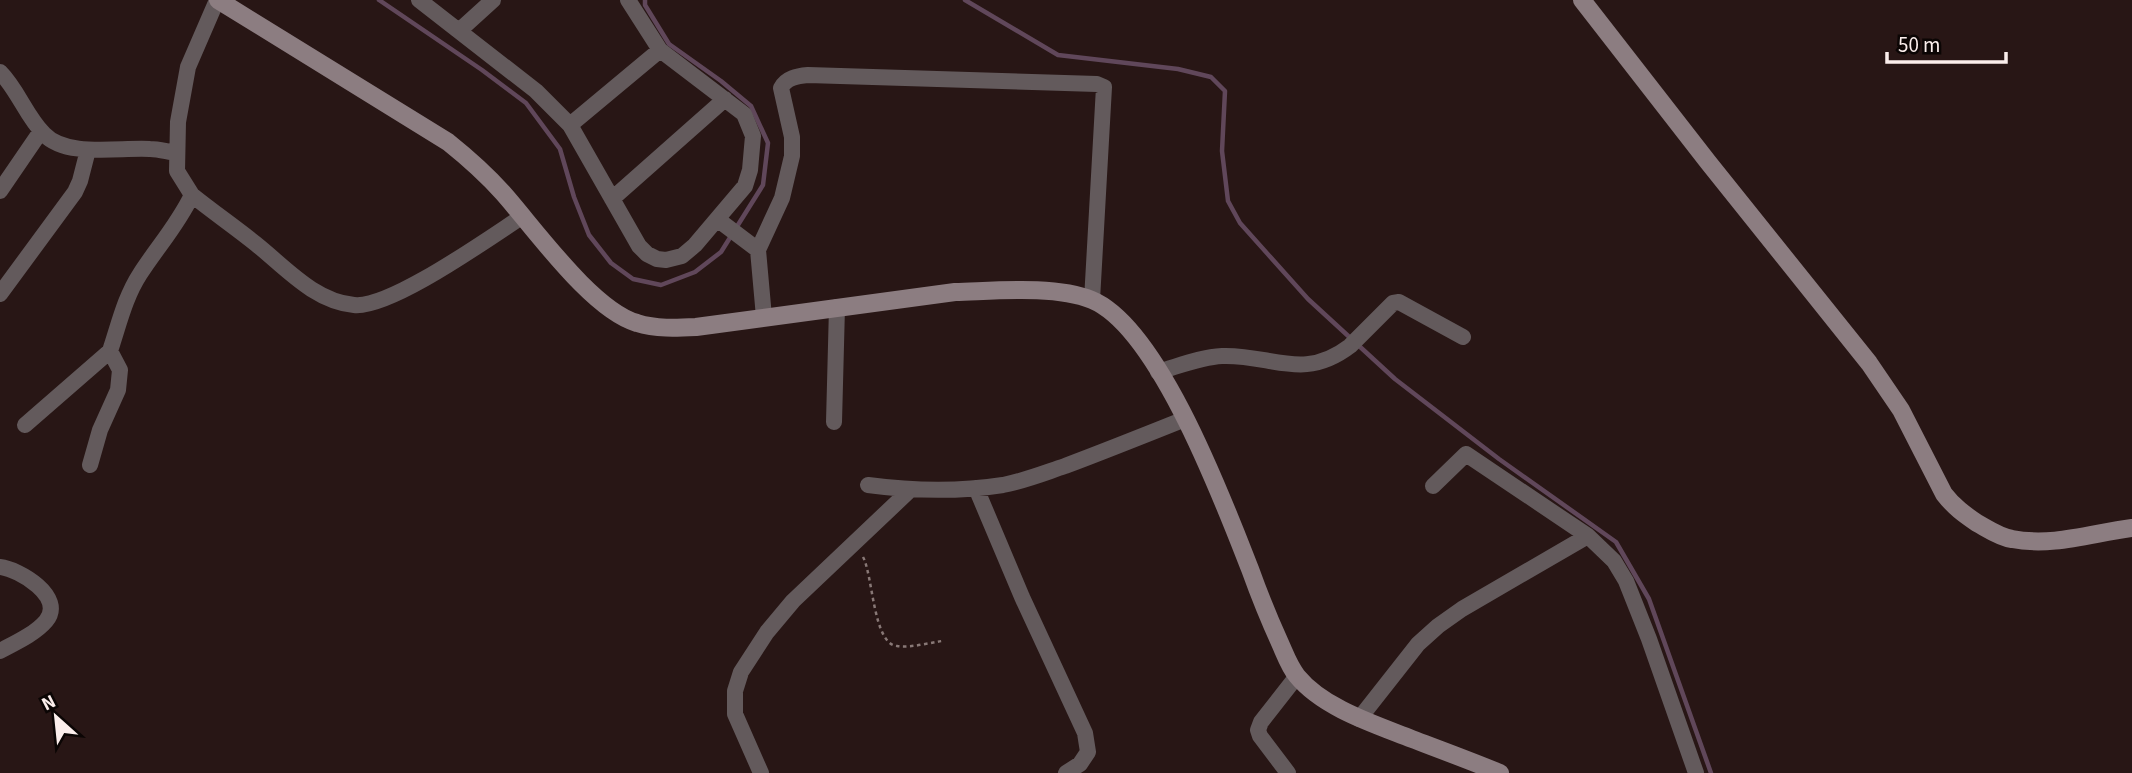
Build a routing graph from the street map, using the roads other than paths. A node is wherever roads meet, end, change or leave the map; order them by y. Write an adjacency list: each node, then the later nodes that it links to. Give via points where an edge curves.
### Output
1 (218, 0): 13 (street, via 188,67); 17 (street, via 449,142)
2 (419, 0): 6 (street)
3 (493, 0): 6 (street)
4 (1582, 0): 35 (street, via 1869,363 1952,505 2012,539 2053,541)
5 (630, 1): 7 (street)
6 (460, 30): 10 (street, via 536,91)
7 (660, 50): 9 (street); 10 (street)
8 (0, 72): 11 (street)
9 (725, 99): 16 (street); 18 (street, via 744,114 753,136 745,186)
10 (570, 125): 16 (street)
11 (41, 131): 12 (street, via 58,143); 14 (street)
12 (88, 150): 13 (street); 20 (street, via 75,192)
13 (177, 153): 15 (street, via 177,172)
14 (0, 191)
15 (192, 195): 17 (street, via 326,299 356,306 405,290); 25 (street, via 139,275)
16 (612, 198): 18 (street, via 639,246 657,259 682,256)
17 (523, 216): 23 (street, via 598,300 637,323 696,327)
18 (718, 219): 19 (street)
19 (755, 248): 21 (street, via 782,198 792,156 781,88 790,79 808,75 1097,84 1105,92); 23 (street)
20 (0, 295)
21 (1092, 300): 22 (street, via 1047,292 965,292); 26 (street, via 1123,323)
22 (837, 307): 23 (street); 28 (street)
23 (764, 317)
24 (1463, 337): 26 (street, via 1399,302 1387,308 1350,346 1320,361 1299,366 1219,356)
25 (110, 351): 29 (street); 30 (street, via 120,370 118,390)
26 (1158, 372): 27 (street)
27 (1185, 419): 33 (street, via 1035,476); 39 (street)
28 (834, 422)
29 (25, 425)
30 (90, 465)
31 (868, 485): 34 (street)
32 (1433, 486): 36 (street, via 1466,454)
33 (976, 488): 34 (street); 42 (street, via 1085,733 1088,752)
34 (909, 491): 41 (street, via 793,601 741,672 735,714)
35 (2132, 528)
36 (1587, 537): 40 (street, via 1438,626 1418,644); 45 (street, via 1614,561 1626,581)
37 (0, 567): 38 (street, via 28,577 45,593 51,613 25,637)
38 (0, 651)
39 (1297, 676): 40 (street, via 1312,691); 43 (street, via 1258,730)
40 (1359, 719): 44 (street)
41 (761, 773)
42 (1066, 773)
43 (1288, 773)
44 (1500, 773)
45 (1696, 773)

